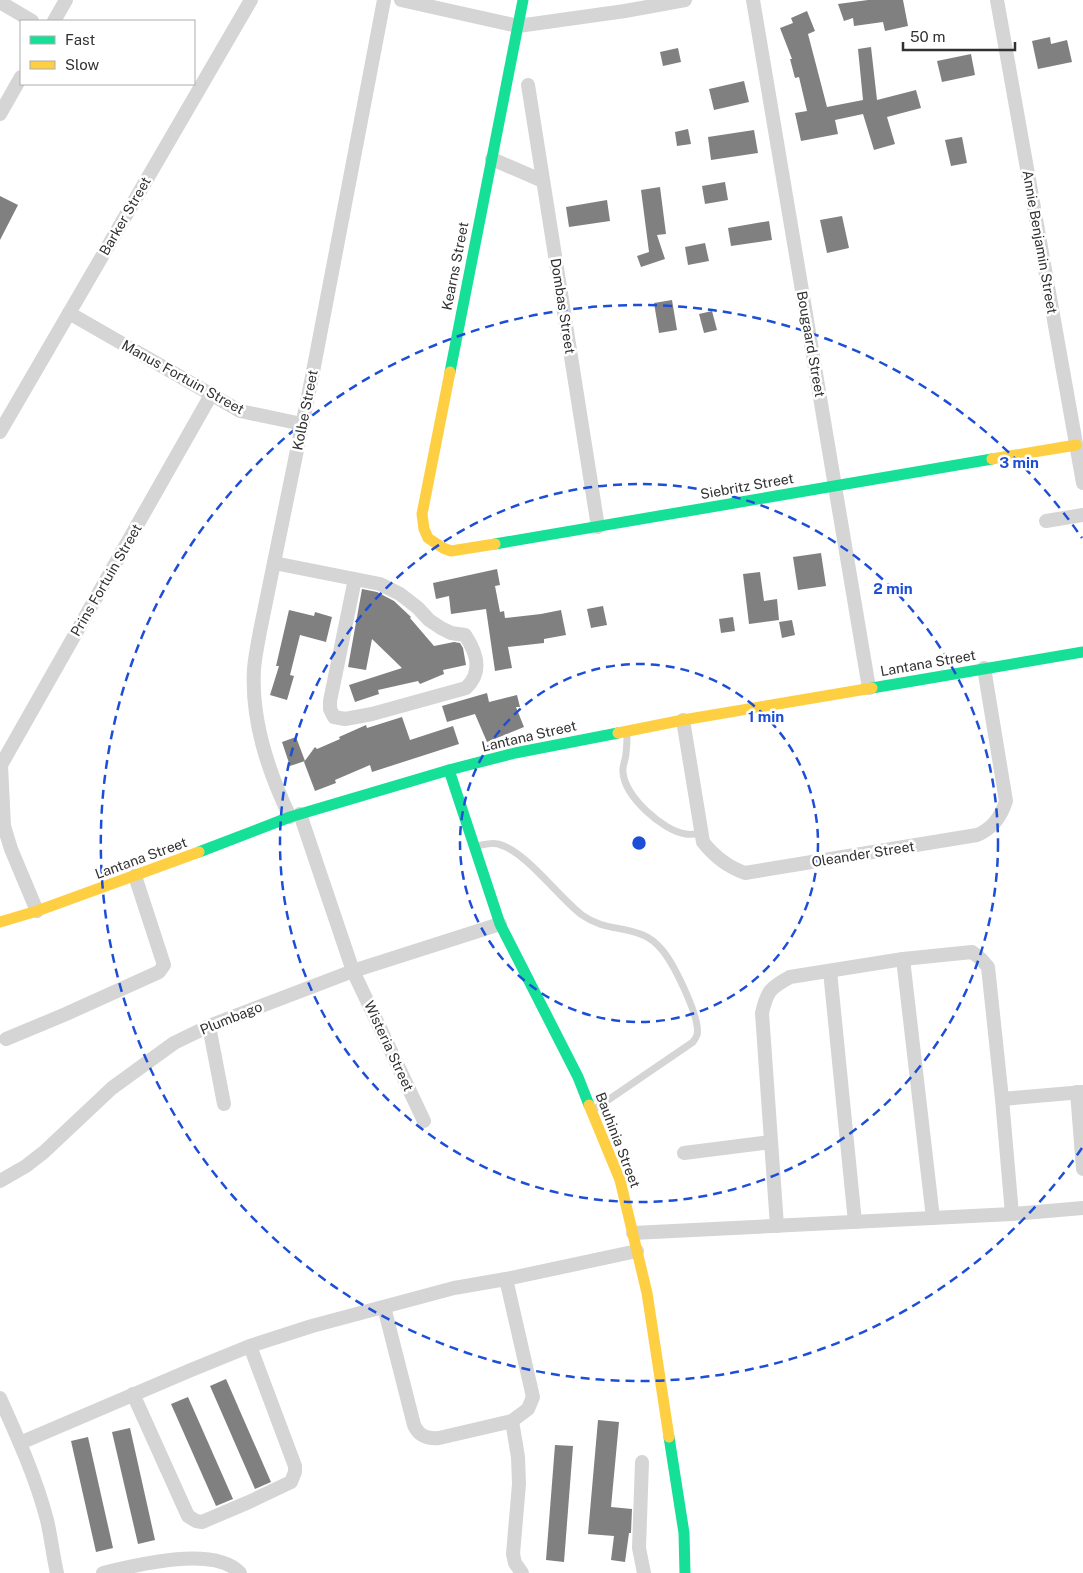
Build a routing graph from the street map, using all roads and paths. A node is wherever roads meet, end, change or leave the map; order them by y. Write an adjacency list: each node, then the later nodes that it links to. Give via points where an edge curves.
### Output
1 (66, 0): 11 (street)
2 (251, 0): 18 (street, Barker Street)
3 (384, 0): 20 (street, Kolbe Street)
4 (401, 0): 12 (street)
5 (523, 0): 12 (street, Kearns Street)
6 (685, 0): 12 (street)
7 (753, 0): 24 (street, Bougaard Street)
8 (997, 0): 22 (street, Annie Benjamin Street)
9 (0, 2): 10 (street)
10 (30, 20)
11 (55, 20)
12 (518, 26): 16 (street, Kearns Street)
13 (20, 79): 15 (street)
14 (528, 85): 17 (street, Dombas Street)
15 (0, 114)
16 (492, 159): 17 (street); 28 (street, Kearns Street, via 422,514)
17 (543, 181): 27 (street, Dombas Street)
18 (69, 314): 19 (street, Manus Fortuin Street); 21 (street, Barker Street)
19 (211, 395): 20 (street, Manus Fortuin Street, via 240,411); 36 (street, Prins Fortuin Street)
20 (302, 424): 29 (street, Kolbe Street)
21 (0, 432)
22 (1076, 445): 23 (street, Annie Benjamin Street); 24 (street, Siebritz Street)
23 (1083, 483)
24 (835, 487): 27 (street, Siebritz Street); 33 (street, Bougaard Street)
25 (1083, 515): 26 (street)
26 (1046, 521)
27 (598, 527): 28 (street, Siebritz Street, via 451,551)
28 (426, 538)
29 (274, 563): 30 (street); 38 (street, Kolbe Street, via 254,669 255,703 261,742 273,778)
30 (355, 579): 30 (street, via 380,584 400,594 441,628 465,635 476,663 473,681 466,688 372,714 345,719 334,717 330,701)
31 (1083, 652): 32 (street, Lantana Street)
32 (984, 668): 33 (street, Lantana Street); 39 (street, Oleander Street, via 1006,801 988,830 977,835 745,873 711,852 703,842)
33 (869, 688): 34 (street, Lantana Street)
34 (683, 720): 35 (street, Lantana Street); 39 (street, Oleander Street)
35 (627, 730): 37 (street, Lantana Street); 39 (lane, via 622,773 630,792 654,818 672,830 686,834)
36 (1, 765): 42 (street, via 4,826)
37 (449, 770): 38 (street, Lantana Street); 40 (street, Bauhinia Street)
38 (295, 815): 41 (street, Lantana Street); 46 (street, Wisteria Street)
39 (702, 833)
40 (474, 846): 44 (street, Bauhinia Street); 53 (lane, via 493,843 508,847 596,924 644,935 656,943 672,965 691,1003 697,1028 693,1042)
41 (135, 876): 42 (street, Lantana Street); 49 (street, via 163,968)
42 (37, 911): 43 (street, Lantana Street)
43 (0, 922)
44 (500, 924): 46 (street, Plumbago); 53 (street, Bauhinia Street, via 578,1077)
45 (903, 960): 47 (street); 51 (street, via 972,952 988,967); 61 (street)
46 (353, 971): 48 (street, Plumbago); 54 (street, Wisteria Street)
47 (830, 971): 55 (street, via 790,977 773,986 766,996 762,1013); 62 (street)
48 (209, 1026): 52 (street); 58 (street, Plumbago, via 174,1043 131,1073 44,1152)
49 (6, 1039)
50 (1080, 1092): 51 (street); 57 (street)
51 (1002, 1099): 60 (street)
52 (224, 1104)
53 (592, 1112): 64 (street, Bauhinia Street, via 620,1180)
54 (424, 1121)
55 (771, 1142): 56 (street); 63 (street)
56 (684, 1153)
57 (1083, 1169)
58 (0, 1181)
59 (1083, 1208): 60 (street)
60 (1012, 1214): 61 (street)
61 (933, 1218): 62 (street)
62 (855, 1222): 63 (street)
63 (776, 1226): 64 (street)
64 (633, 1233): 65 (street, Bauhinia Street)
65 (637, 1251): 66 (street); 79 (street, Bauhinia Street, via 647,1293 684,1533)
66 (506, 1279): 67 (street, via 454,1288); 71 (street, via 532,1397 528,1409)
67 (384, 1307): 68 (street); 71 (street, via 414,1425 422,1436 439,1438)
68 (250, 1346): 69 (street); 69 (street, via 295,1472 291,1482 202,1522 188,1516)
69 (133, 1394): 72 (street)
70 (0, 1398): 72 (street)
71 (512, 1421): 77 (street, via 520,1484 514,1554)
72 (20, 1443): 75 (street, via 47,1521)
73 (642, 1462): 78 (street, via 639,1548)
74 (109, 1572): 76 (street, via 194,1558 234,1567)
75 (57, 1573)
76 (240, 1573)
77 (522, 1573)
78 (644, 1573)
79 (685, 1573)

